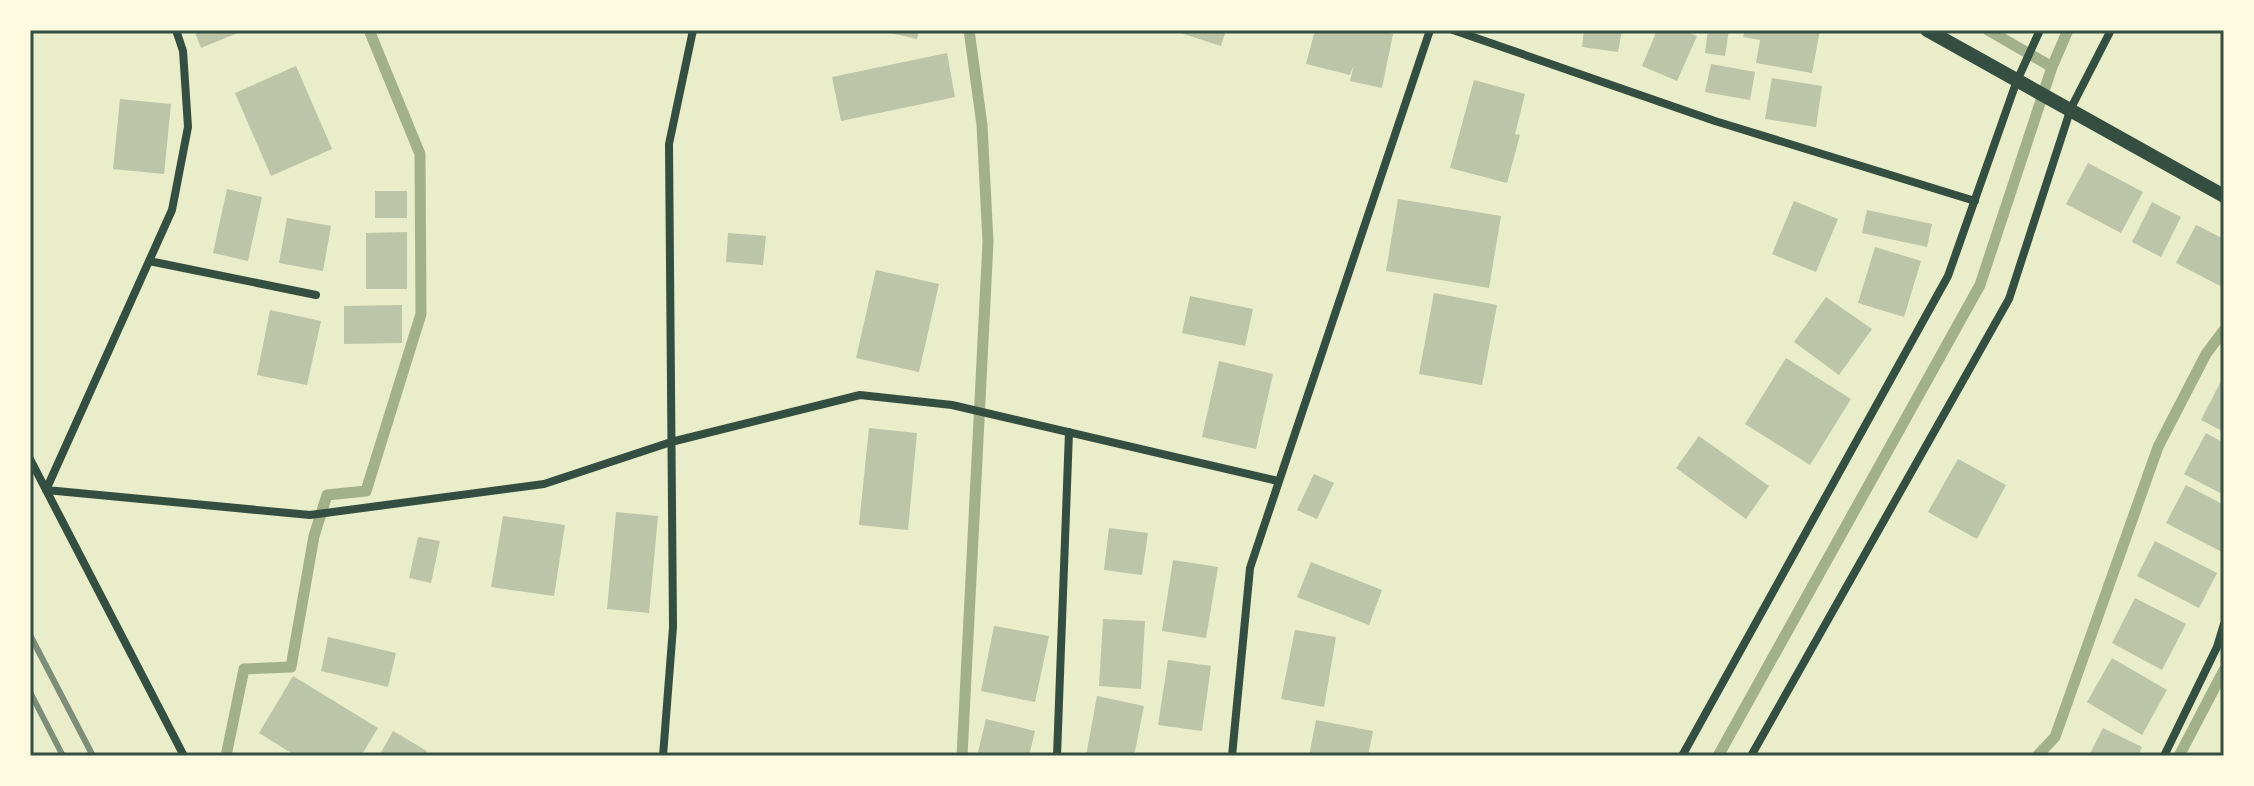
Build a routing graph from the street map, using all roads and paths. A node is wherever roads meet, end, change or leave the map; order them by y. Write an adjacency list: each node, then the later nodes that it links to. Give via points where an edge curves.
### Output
1 (176, 30): 12 (street, via 183,51 188,127 172,210)
2 (693, 30): 15 (street, via 669,144)
3 (1430, 30): 17 (street)
4 (1453, 30): 11 (street, via 1715,121)
5 (1927, 30): 8 (street)
6 (2040, 30): 8 (street)
7 (2111, 30): 9 (street)
8 (2018, 84): 9 (street); 11 (street)
9 (2068, 107): 10 (street); 25 (street, via 2009,299)
10 (2224, 196)
11 (1975, 201): 24 (street, via 1948,276)
12 (149, 261): 13 (street); 18 (street)
13 (316, 295)
14 (1069, 432): 15 (street, via 952,405 860,395); 17 (street); 22 (street)
15 (671, 442): 18 (street, via 544,484 310,515); 21 (street, via 673,627)
16 (30, 459): 18 (street)
17 (1278, 481): 23 (street, via 1250,568)
18 (46, 490): 20 (street)
19 (2224, 624): 26 (street)
20 (184, 756)
21 (663, 756)
22 (1057, 756)
23 (1232, 756)
24 (1682, 756)
25 (1751, 756)
26 (2164, 756)

